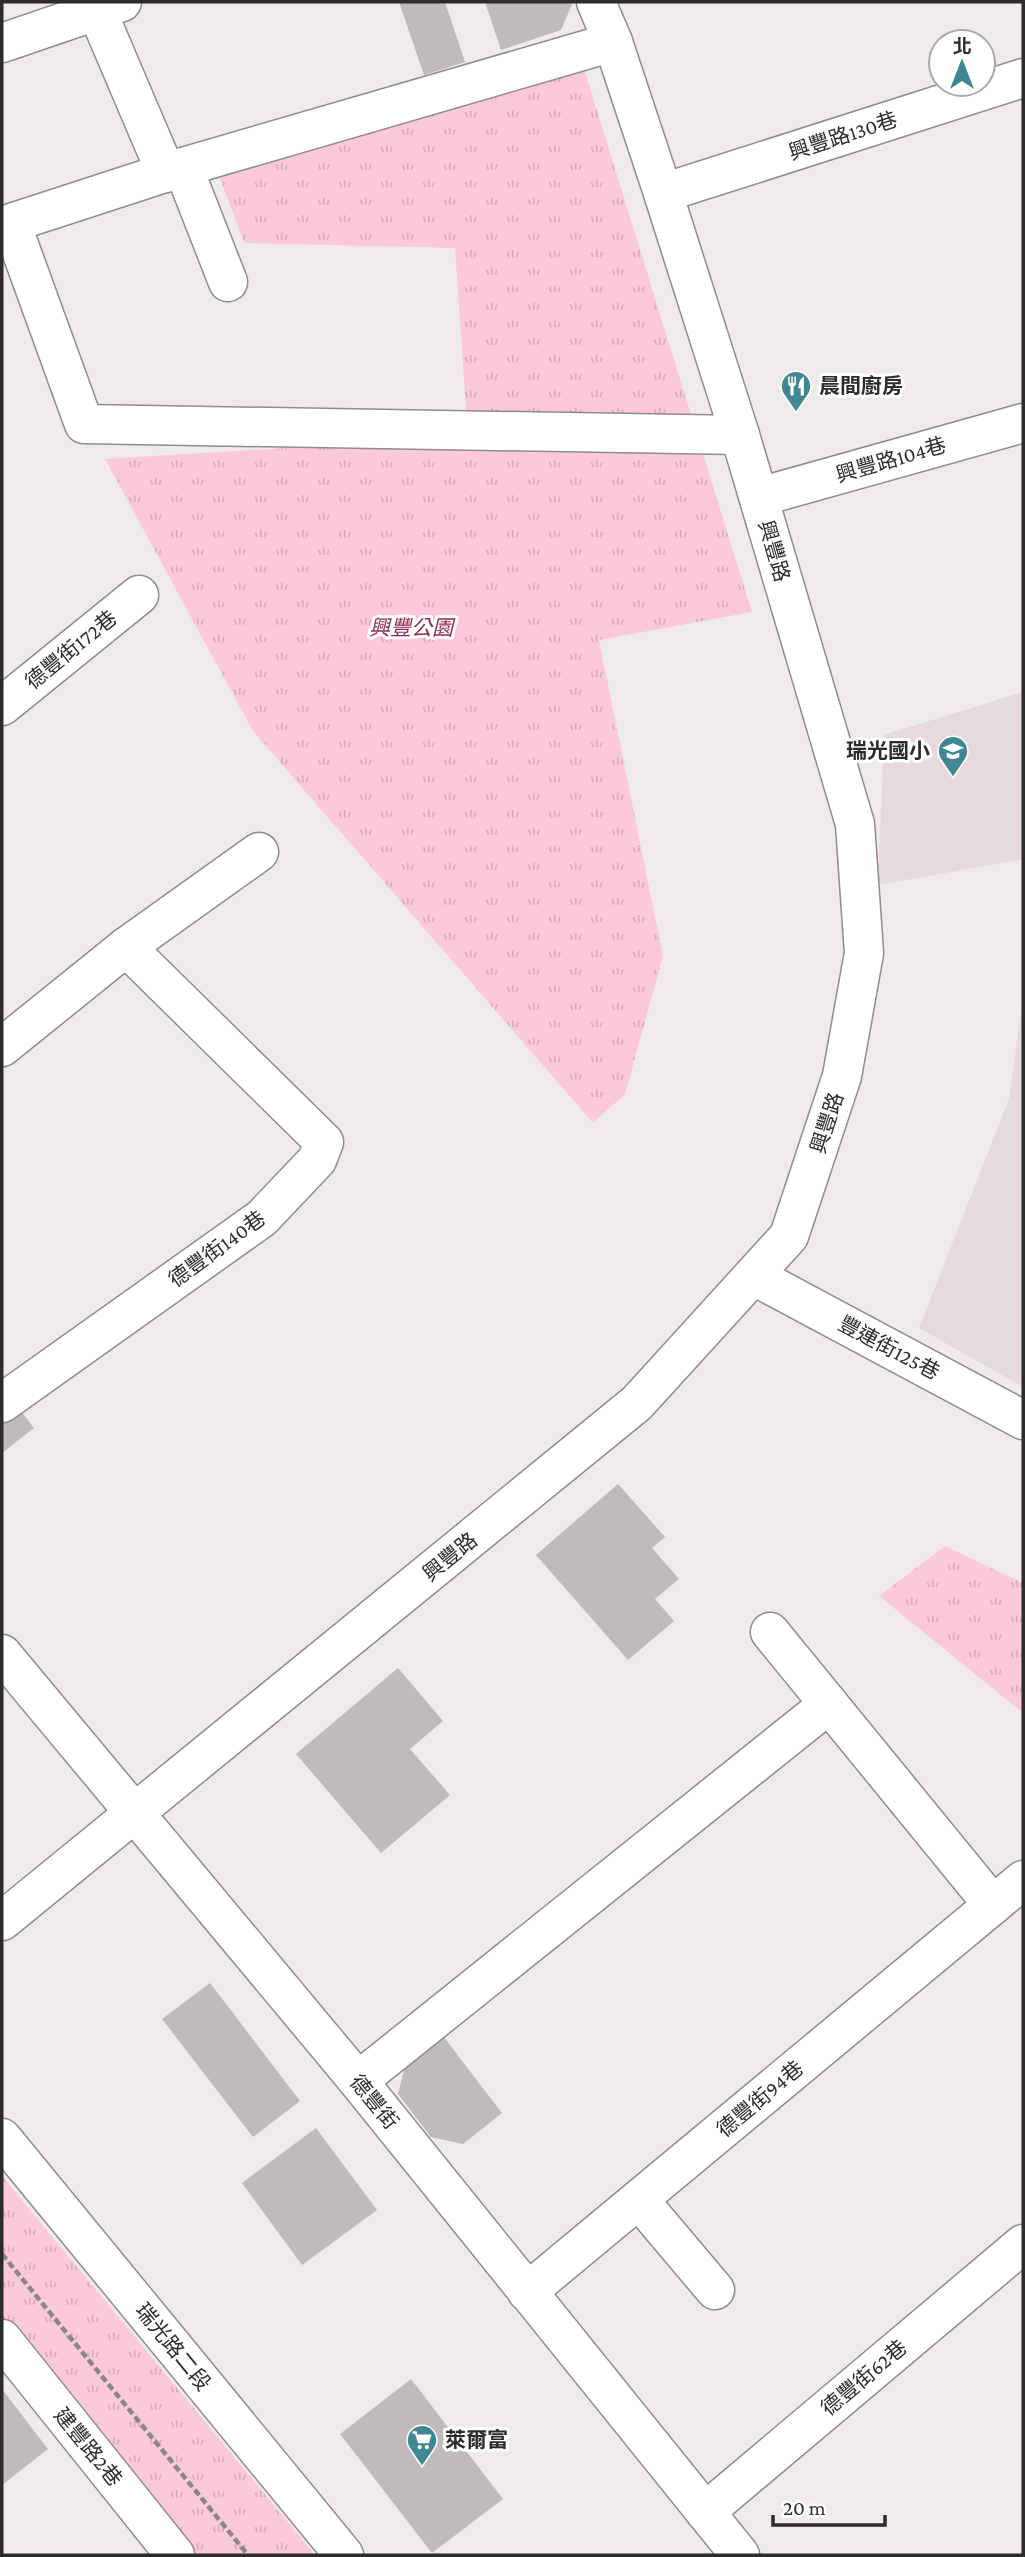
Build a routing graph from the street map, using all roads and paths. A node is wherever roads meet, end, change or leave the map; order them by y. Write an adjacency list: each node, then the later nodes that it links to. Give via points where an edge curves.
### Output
1 (596, 2): 3 (street, 興豐路)
2 (109, 6): 4 (street); 6 (street)
3 (612, 42): 6 (street); 7 (street, 興豐路)
4 (2, 43)
5 (1023, 78): 7 (street, 興豐路130巷)
6 (175, 170): 8 (street); 10 (street, via 11,223 84,424)
7 (663, 193): 10 (street, 興豐路)
8 (228, 282)
9 (1023, 423): 11 (street, 興豐路104巷)
10 (740, 435): 11 (street, 興豐路)
11 (759, 497): 17 (street, 興豐路, via 855,824 864,953 842,1076 789,1236)
12 (139, 594): 13 (street, 德豐街172巷)
13 (2, 706)
14 (259, 852): 15 (street)
15 (125, 947): 16 (street); 18 (street, 德豐街140巷, via 324,1142 317,1160 262,1218)
16 (2, 1047)
17 (754, 1276): 19 (street, 豐連街125巷); 23 (street, 興豐路, via 637,1403)
18 (2, 1403)
19 (1023, 1419)
20 (770, 1632): 22 (street)
21 (2, 1654): 23 (street, 德豐街)
22 (829, 1704): 25 (street); 27 (street)
23 (135, 1814): 26 (street, 興豐路); 27 (street, 德豐街)
24 (1023, 1880): 25 (street, 德豐街94巷)
25 (993, 1905): 29 (street, 德豐街94巷)
26 (2, 1921)
27 (358, 2081): 33 (street, 德豐街)
28 (2, 2138): 38 (street, 瑞光路二段)
29 (639, 2200): 32 (street); 33 (street, 德豐街94巷)
30 (1023, 2244): 35 (street, 德豐街62巷)
31 (2, 2254): 37 (path)
32 (715, 2290)
33 (527, 2292): 35 (street, 德豐街)
34 (2, 2339): 36 (street, 建豐路2巷)
35 (705, 2512): 39 (street, 德豐街)
36 (175, 2555)
37 (248, 2555)
38 (344, 2555)
39 (740, 2555)

